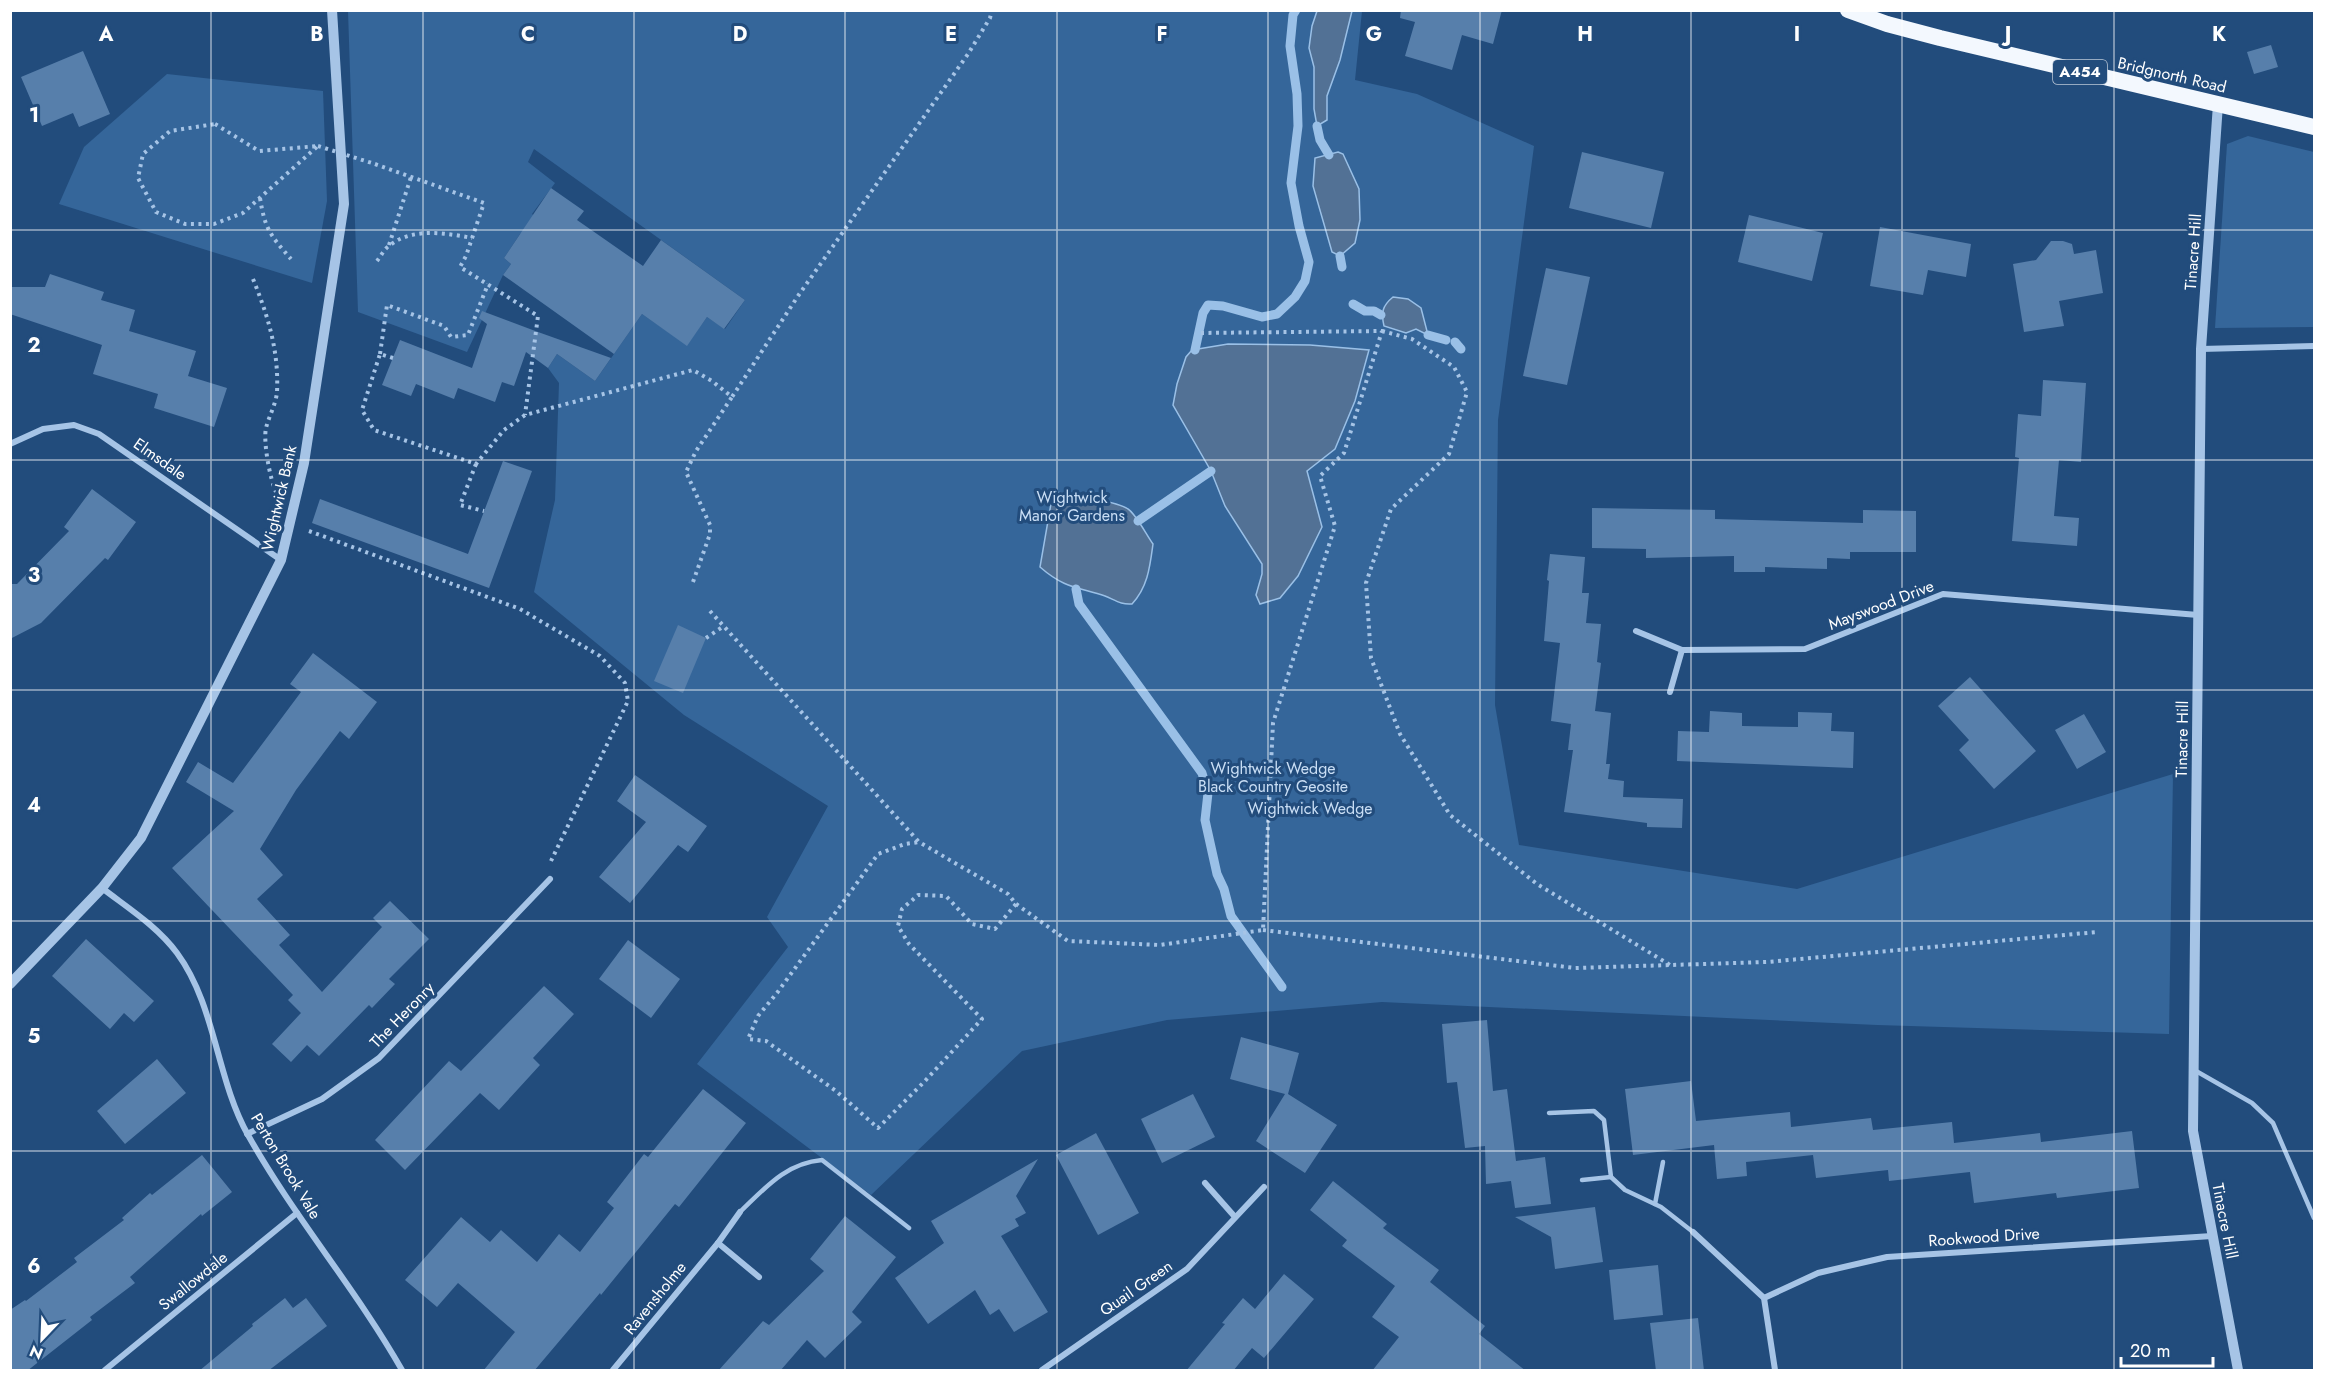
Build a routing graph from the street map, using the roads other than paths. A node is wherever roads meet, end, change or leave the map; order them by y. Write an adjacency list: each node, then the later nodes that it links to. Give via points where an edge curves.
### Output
1 (332, 10): 8 (street, Wightwick Bank, via 344,204 304,463)
2 (1848, 10): 3 (highway, Bridgnorth Road / A454, via 1940,38)
3 (2218, 104): 4 (highway, Bridgnorth Road / A454); 6 (street, Tinacre Hill)
4 (2314, 127)
5 (2314, 346): 6 (street)
6 (2201, 349): 9 (street, Tinacre Hill)
7 (10, 444): 8 (street, Elmsdale, via 43,429 74,425 99,434)
8 (281, 560): 14 (street, Wightwick Bank, via 141,838)
9 (2198, 615): 11 (street, Mayswood Drive, via 1943,594 1805,649); 16 (street, Tinacre Hill)
10 (1636, 632): 11 (street, Mayswood Drive)
11 (1682, 650): 12 (street)
12 (1670, 692)
13 (550, 879): 18 (street, The Heronry, via 380,1058 322,1099)
14 (102, 888): 15 (street, Wightwick Bank); 18 (street, Perton Brook Vale, via 148,922 177,953 197,987 229,1092)
15 (10, 984)
16 (2193, 1069): 28 (lane, via 2252,1103 2273,1123); 31 (street, Tinacre Hill, via 2193,1131)
17 (1549, 1113): 20 (lane, via 1594,1111 1604,1120)
18 (247, 1134): 26 (street, Perton Brook Vale)
19 (1663, 1162): 24 (lane)
20 (1611, 1177): 21 (lane); 24 (lane, via 1625,1190)
21 (1582, 1180)
22 (1205, 1184): 27 (street)
23 (1264, 1187): 27 (street, Quail Green)
24 (1655, 1204): 30 (lane)
25 (740, 1212): 29 (lane, via 777,1178 805,1162 822,1160); 32 (street, Ravensholme)
26 (297, 1213): 35 (street, Swallowdale); 36 (street, Perton Brook Vale)
27 (1235, 1216): 38 (street, Quail Green, via 1187,1269)
28 (2314, 1218)
29 (909, 1228)
30 (1693, 1232): 34 (street)
31 (2212, 1236): 34 (street, Rookwood Drive, via 1887,1257 1818,1273); 40 (street, Tinacre Hill)
32 (718, 1243): 33 (street); 37 (street, Ravensholme)
33 (759, 1277)
34 (1764, 1298): 39 (street)
35 (105, 1371)
36 (402, 1371)
37 (614, 1371)
38 (1042, 1371)
39 (1775, 1371)
40 (2238, 1371)

